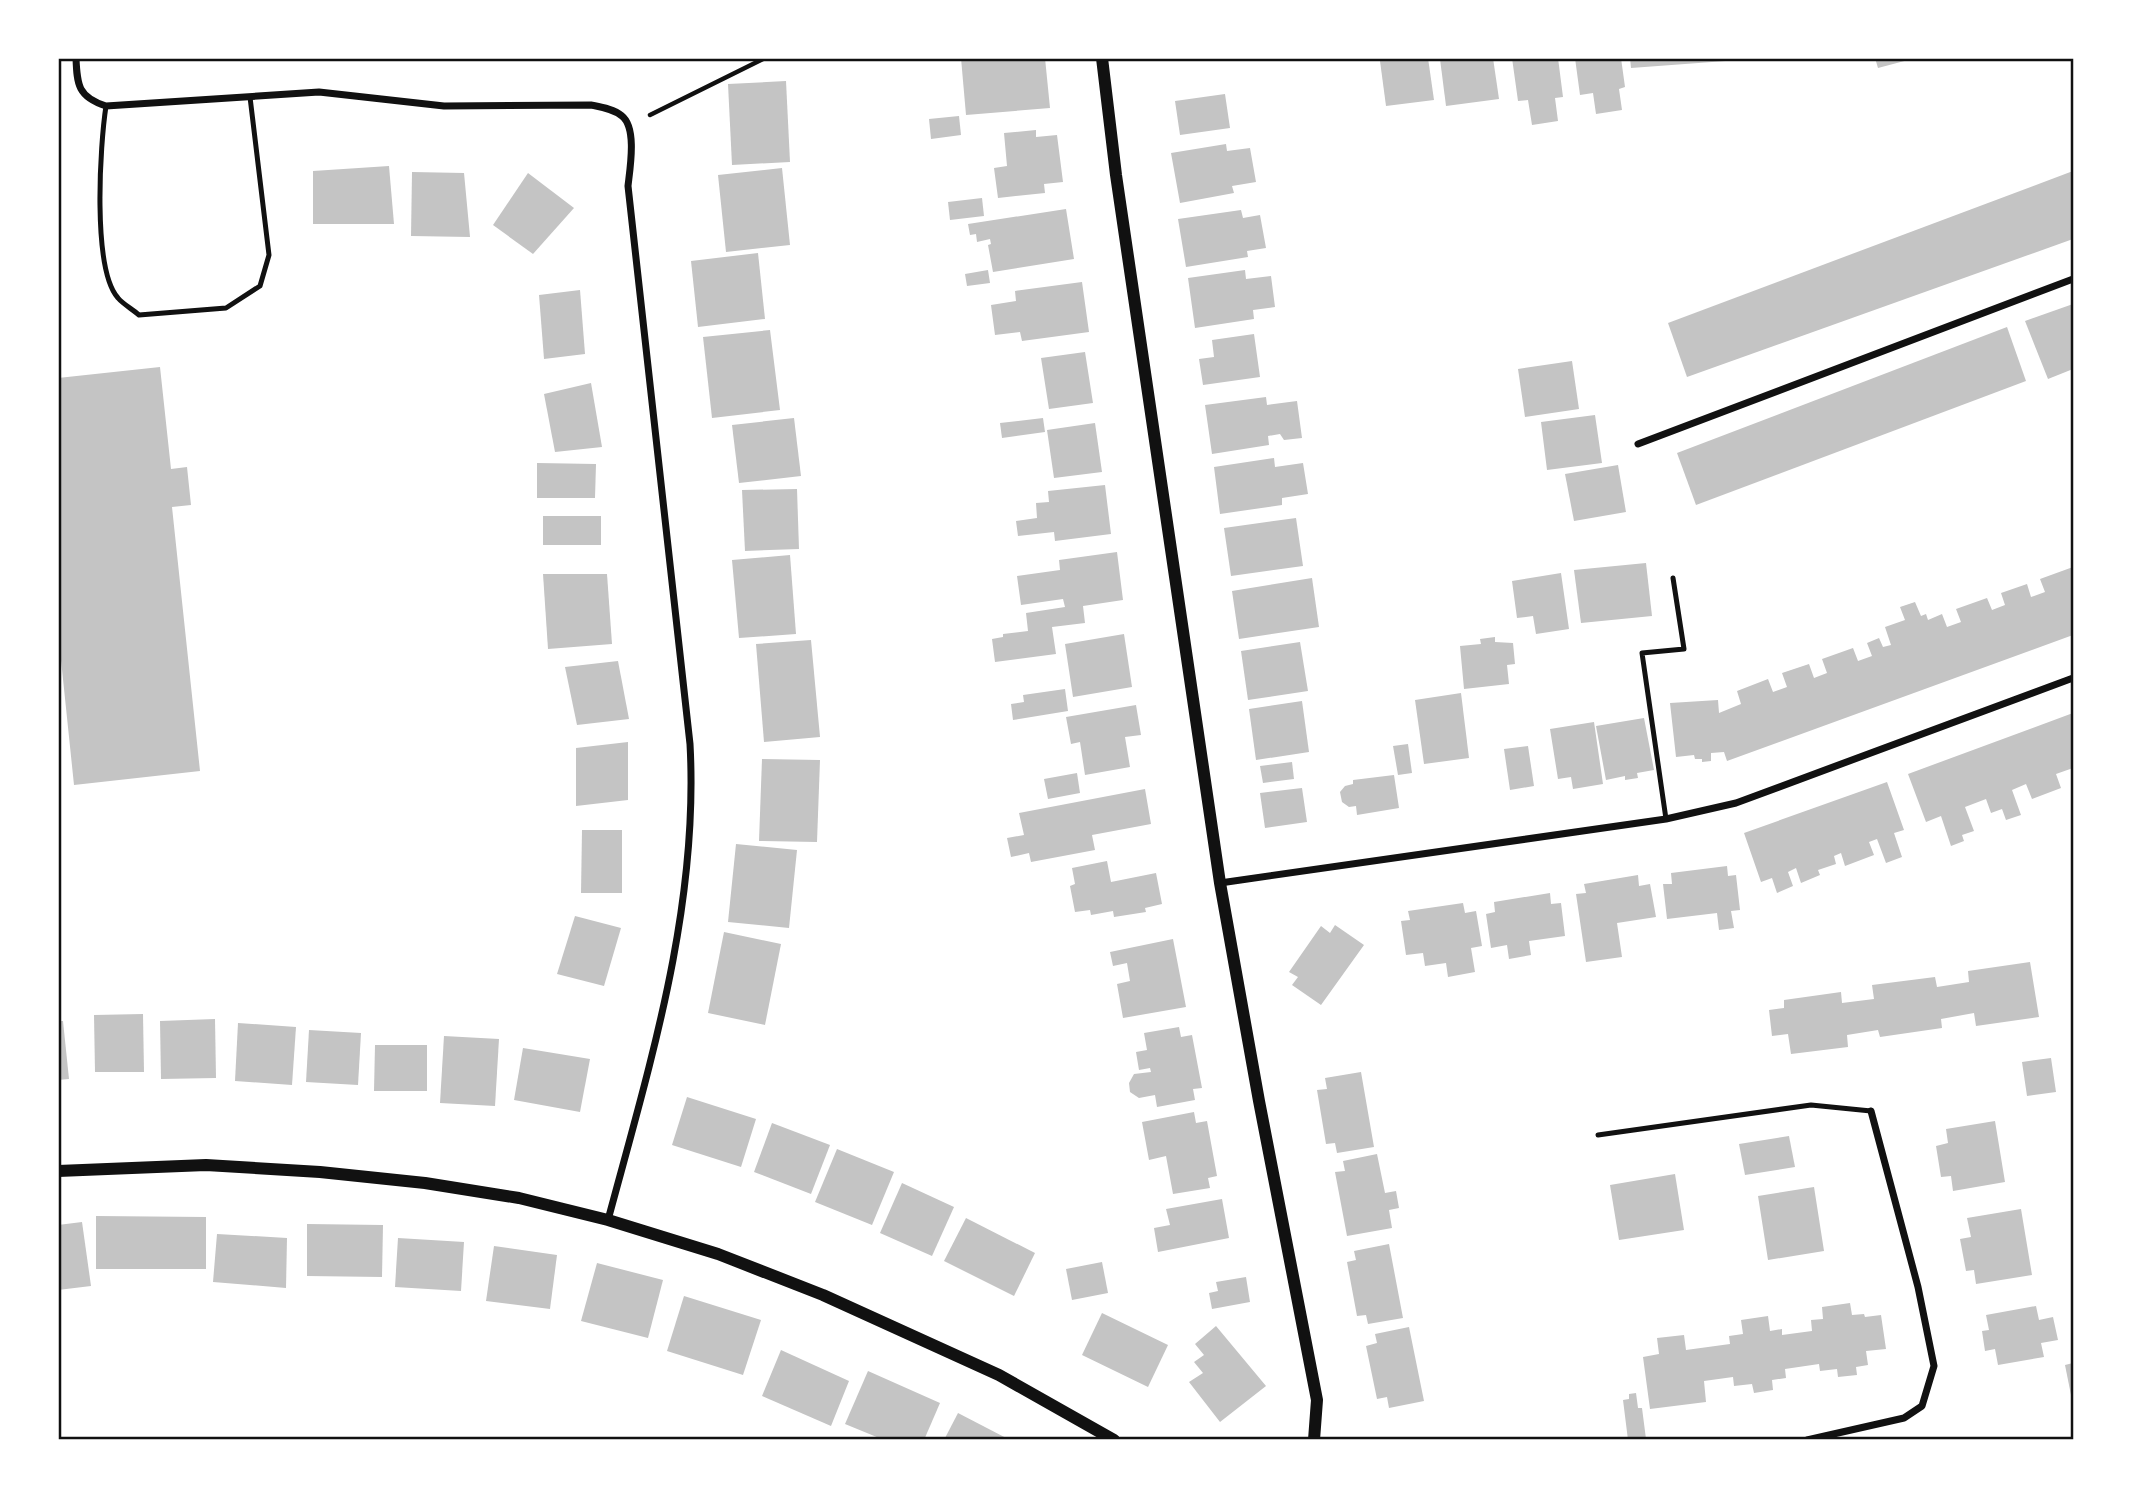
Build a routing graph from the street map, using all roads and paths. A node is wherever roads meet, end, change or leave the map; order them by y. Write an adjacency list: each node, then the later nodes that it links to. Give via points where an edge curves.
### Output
1 (76, 58): 5 (street, via 77,78 90,101)
2 (765, 58): 6 (path)
3 (1102, 58): 12 (street)
4 (250, 97): 5 (street); 5 (lane, via 269,255 260,286 226,308 139,315 116,297 103,260 101,144); 6 (street, via 319,92 444,106 591,105 622,115)
5 (106, 106)
6 (630, 125): 16 (street, via 628,186 692,788 674,956 658,1035)
7 (2073, 279): 8 (street)
8 (1638, 444)
9 (1673, 578): 11 (lane, via 1684,649 1642,653)
10 (2073, 678): 11 (street, via 1736,803)
11 (1667, 819): 12 (street)
12 (1220, 883): 18 (street, via 1317,1401)
13 (1871, 1111): 14 (lane, via 1811,1105); 19 (street, via 1934,1366 1922,1406 1904,1418)
14 (1598, 1135)
15 (58, 1171): 16 (street, via 206,1165 320,1172 519,1198)
16 (608, 1220): 17 (street, via 718,1254 823,1294 999,1375)
17 (1114, 1440)
18 (1314, 1440)
19 (1807, 1440)

